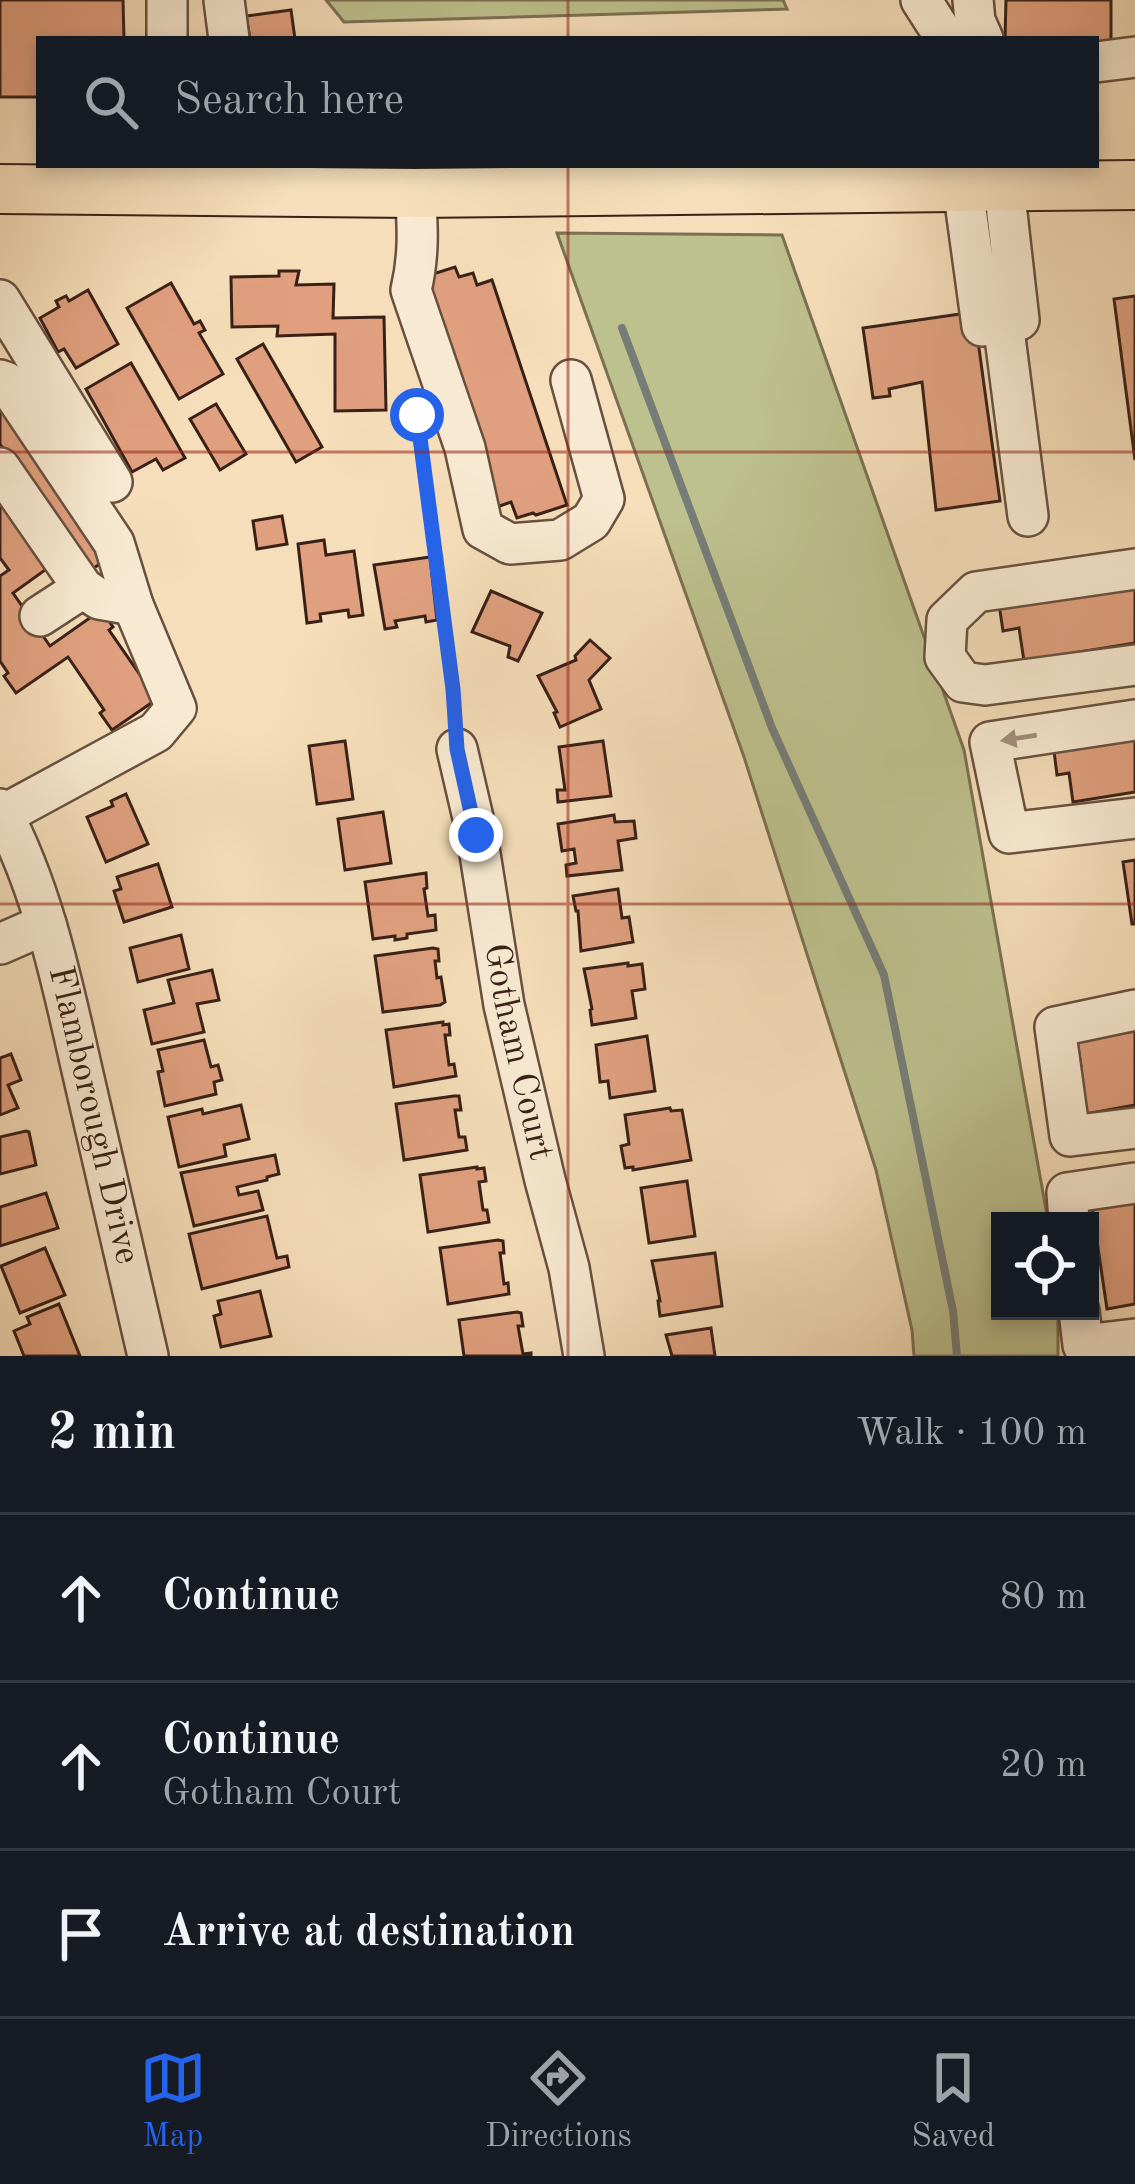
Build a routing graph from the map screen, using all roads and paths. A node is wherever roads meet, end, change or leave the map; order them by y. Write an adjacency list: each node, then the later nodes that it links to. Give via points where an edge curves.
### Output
1 (167, 0): 6 (street)
2 (224, 0): 7 (street)
3 (922, 0): 8 (street)
4 (945, 0): 9 (street)
5 (974, 0): 10 (street)
6 (167, 36)
7 (229, 36)
8 (946, 36)
9 (948, 36)
10 (982, 36)
11 (190, 178): 14 (main road); 15 (main road)
12 (1135, 185): 13 (main road)
13 (984, 187): 15 (main road); 22 (street, via 982,326 1003,322)
14 (0, 189)
15 (415, 193): 18 (street, via 411,290 465,448 483,529 510,544 523,530 560,540 590,521 604,499)
16 (0, 299): 21 (street)
17 (0, 380): 25 (street, via 114,543)
18 (571, 380)
19 (417, 415): 29 (path)
20 (0, 468): 24 (street)
21 (112, 482)
22 (1028, 516)
23 (1135, 568): 27 (street, via 976,592 947,620 945,657 963,682 985,685)
24 (83, 588): 25 (street); 26 (street)
25 (134, 605): 30 (street, via 176,708 156,732)
26 (40, 616)
27 (1135, 665)
28 (1135, 719): 31 (street, one-way to 31, via 991,742 1009,833)
29 (457, 749): 41 (street, Gotham Court, via 504,1005)
30 (2, 812): 32 (street, Flamborough Drive)
31 (1135, 818)
32 (46, 924): 33 (street); 40 (street, Flamborough Drive)
33 (0, 944)
34 (1135, 1010): 35 (street, via 1055,1027 1070,1136)
35 (1135, 1128)
36 (1135, 1183): 37 (street, via 1067,1193)
37 (1068, 1212)
38 (1080, 1320): 39 (street, via 1083,1345)
39 (1135, 1339)
40 (148, 1356)
41 (584, 1356)

